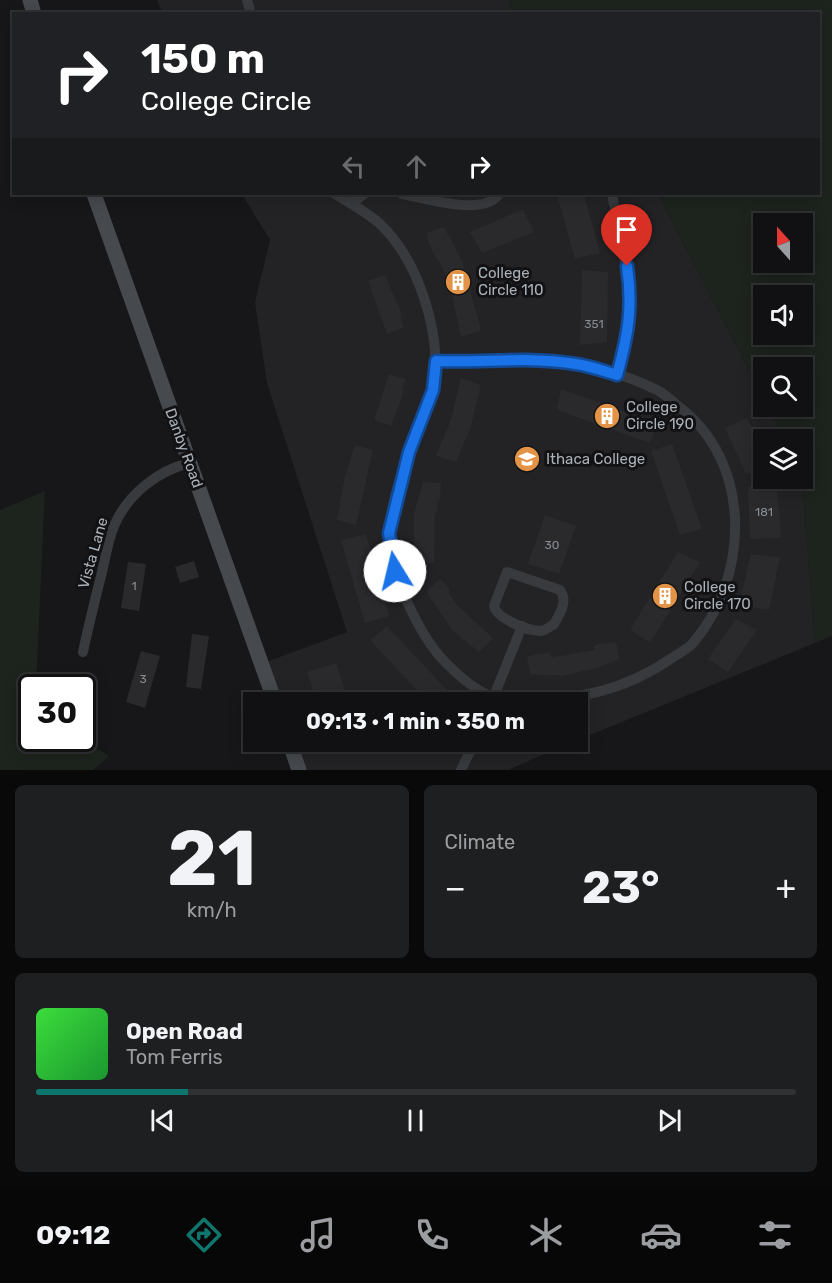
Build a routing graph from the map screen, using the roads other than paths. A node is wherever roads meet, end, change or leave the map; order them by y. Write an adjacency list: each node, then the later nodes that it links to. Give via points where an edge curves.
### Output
1 (94, 195): 10 (main road, Danby Road)
2 (337, 195): 7 (street)
3 (363, 195): 7 (street)
4 (408, 195): 5 (street, via 464,205 481,205)
5 (498, 195)
6 (612, 195): 9 (street, via 631,295 630,321)
7 (351, 204): 8 (street, via 379,223 403,250 430,322)
8 (436, 361): 9 (street, via 534,360 578,364); 14 (street, via 433,390 409,452 389,533 395,571 408,605 444,661)
9 (617, 375): 16 (street, via 659,391 694,417 720,453 733,492 735,528 731,568 716,606 692,644 650,673)
10 (190, 463): 12 (street, Vista Lane, via 147,484 118,518); 13 (main road, Danby Road)
11 (522, 626): 11 (street, via 548,629 559,616 563,595 560,590 507,572 495,611); 15 (street)
12 (83, 652)
13 (271, 692)
14 (481, 692)
15 (495, 692)
16 (588, 694)
17 (293, 752): 19 (main road)
18 (470, 752): 20 (street)
19 (299, 770)
20 (461, 770)

